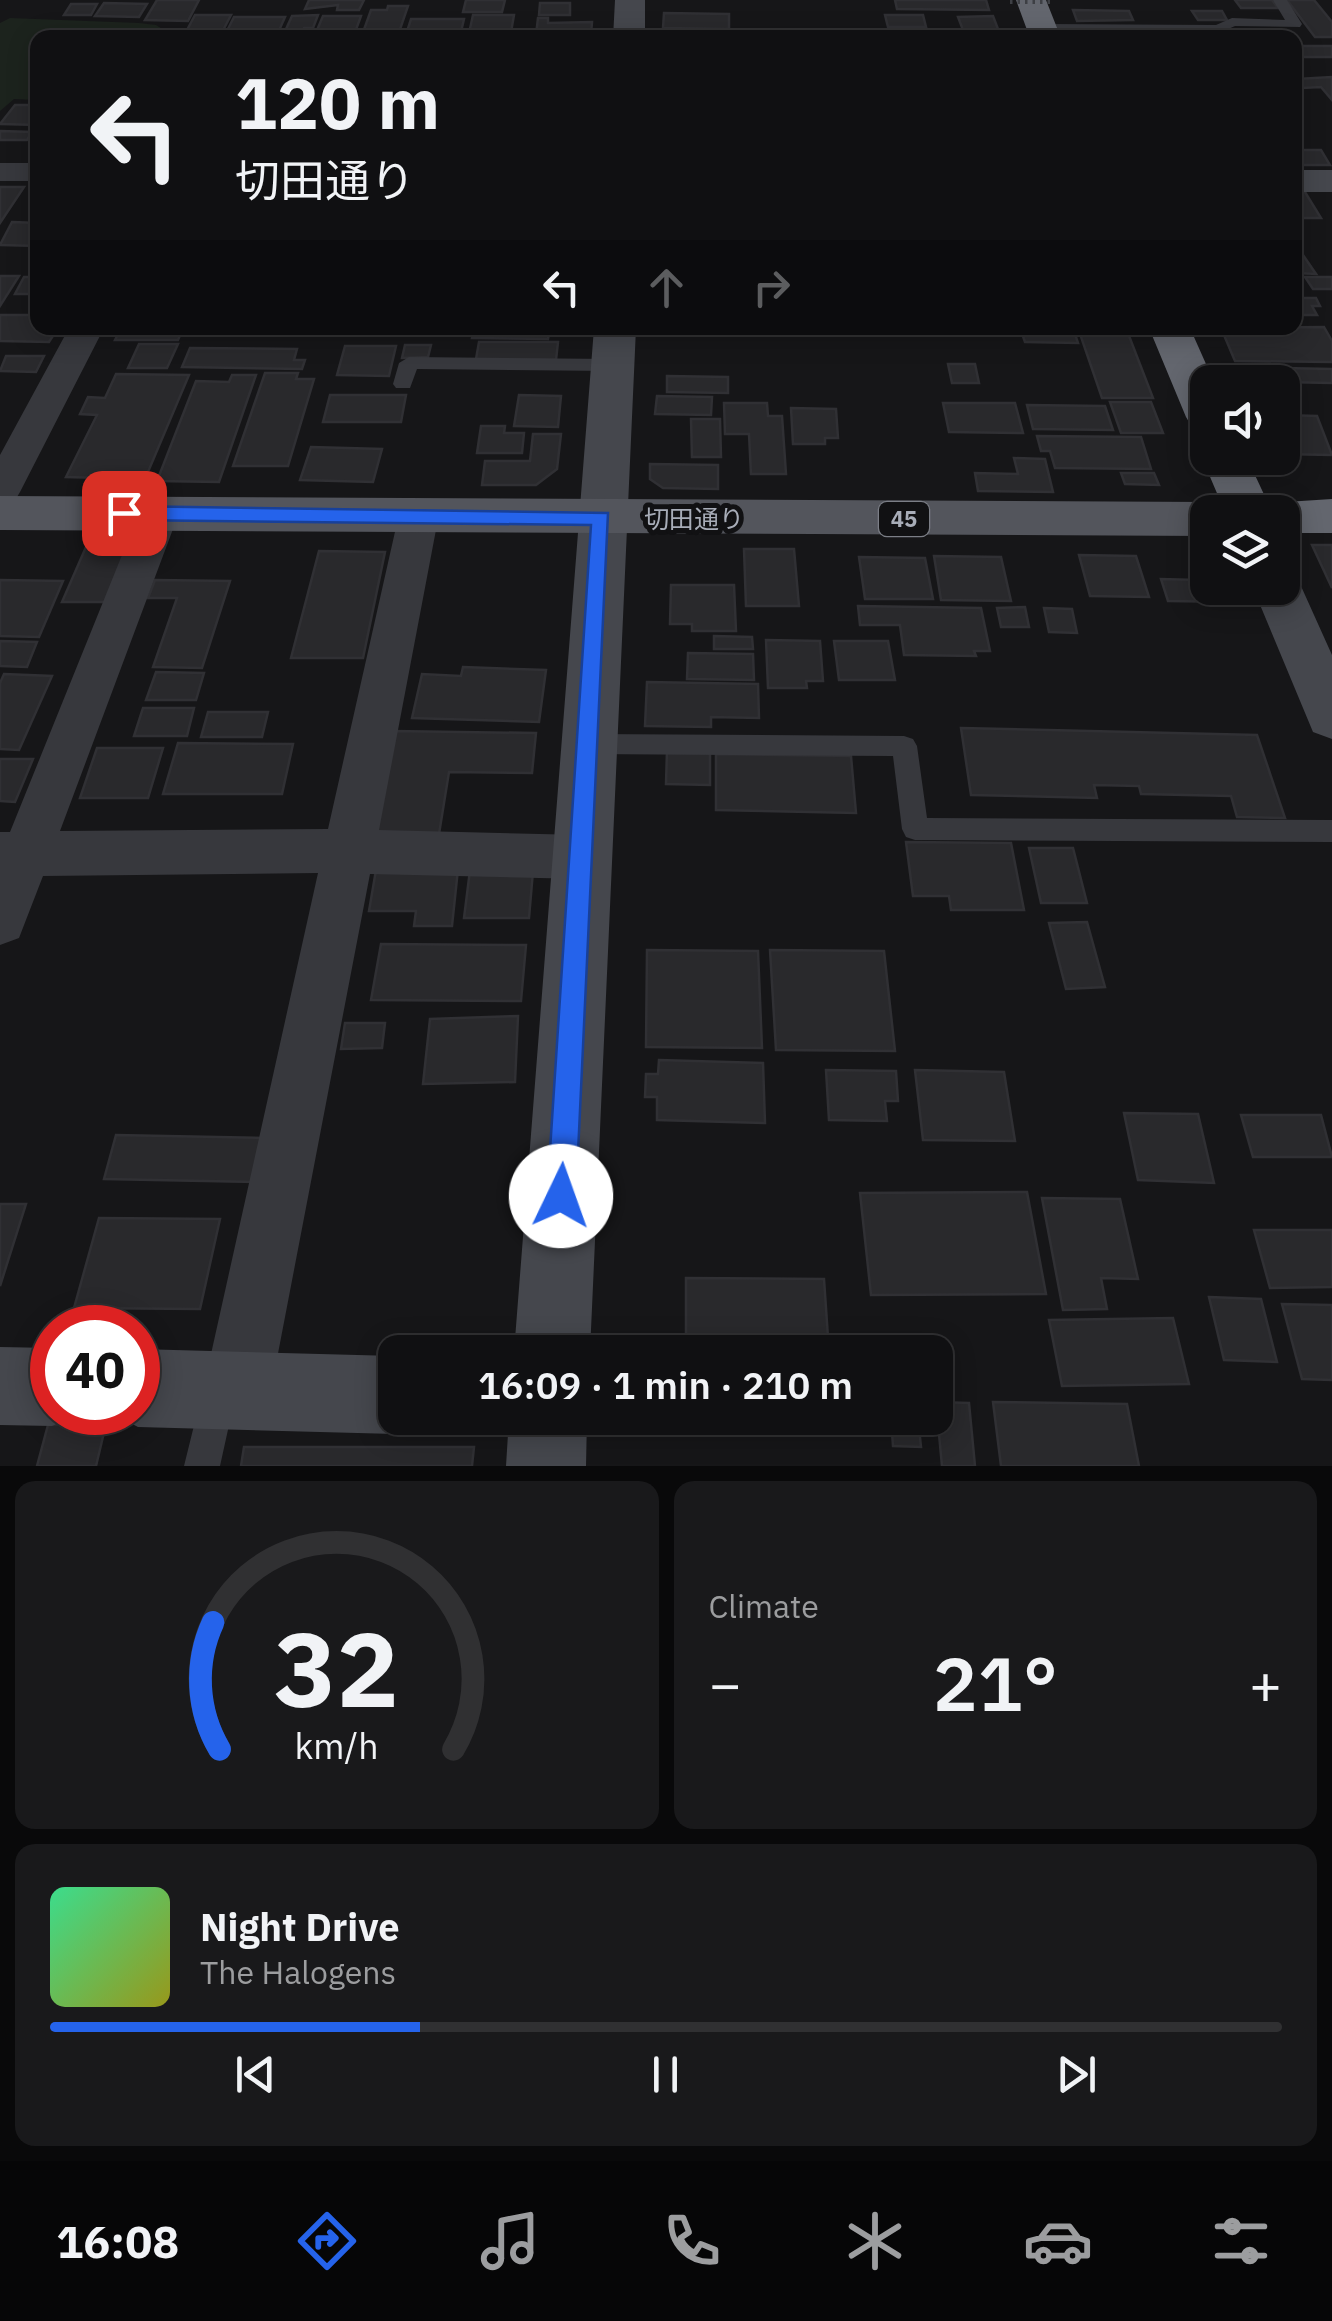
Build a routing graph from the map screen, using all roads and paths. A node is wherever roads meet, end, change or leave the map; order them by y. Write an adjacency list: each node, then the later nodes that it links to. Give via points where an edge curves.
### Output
1 (630, 0): 4 (street)
2 (1280, 0): 3 (lane, via 1295,24 1232,22 1219,29)
3 (1037, 14)
4 (629, 30)
5 (0, 172): 6 (street)
6 (30, 172)
7 (1302, 181): 8 (street)
8 (1332, 182)
9 (82, 335): 14 (street)
10 (1172, 335): 12 (highway)
11 (614, 346): 13 (lane, via 408,364); 20 (street)
12 (1190, 376)
13 (403, 384)
14 (0, 492)
15 (0, 513): 16 (main road, 切田通り / 45)
16 (159, 513): 17 (main road, 切田通り / 45); 27 (street)
17 (419, 514): 20 (main road, 切田通り / 45); 26 (street)
18 (1300, 516): 19 (highway)
19 (1332, 516)
20 (601, 518): 21 (main road, 切田通り / 45); 24 (street)
21 (1190, 519)
22 (1285, 605): 23 (street)
23 (1332, 717)
24 (588, 744): 25 (lane, via 904,746 915,829); 28 (street)
25 (1332, 832)
26 (350, 851): 27 (street); 28 (street); 33 (street)
27 (12, 854): 29 (street)
28 (582, 857): 30 (street)
29 (0, 921)
30 (553, 1335)
31 (0, 1386): 32 (street)
32 (30, 1387)
33 (195, 1389): 34 (street); 36 (lane, via 219,1390)
34 (378, 1395)
35 (547, 1435): 37 (street)
36 (202, 1466)
37 (546, 1466)

